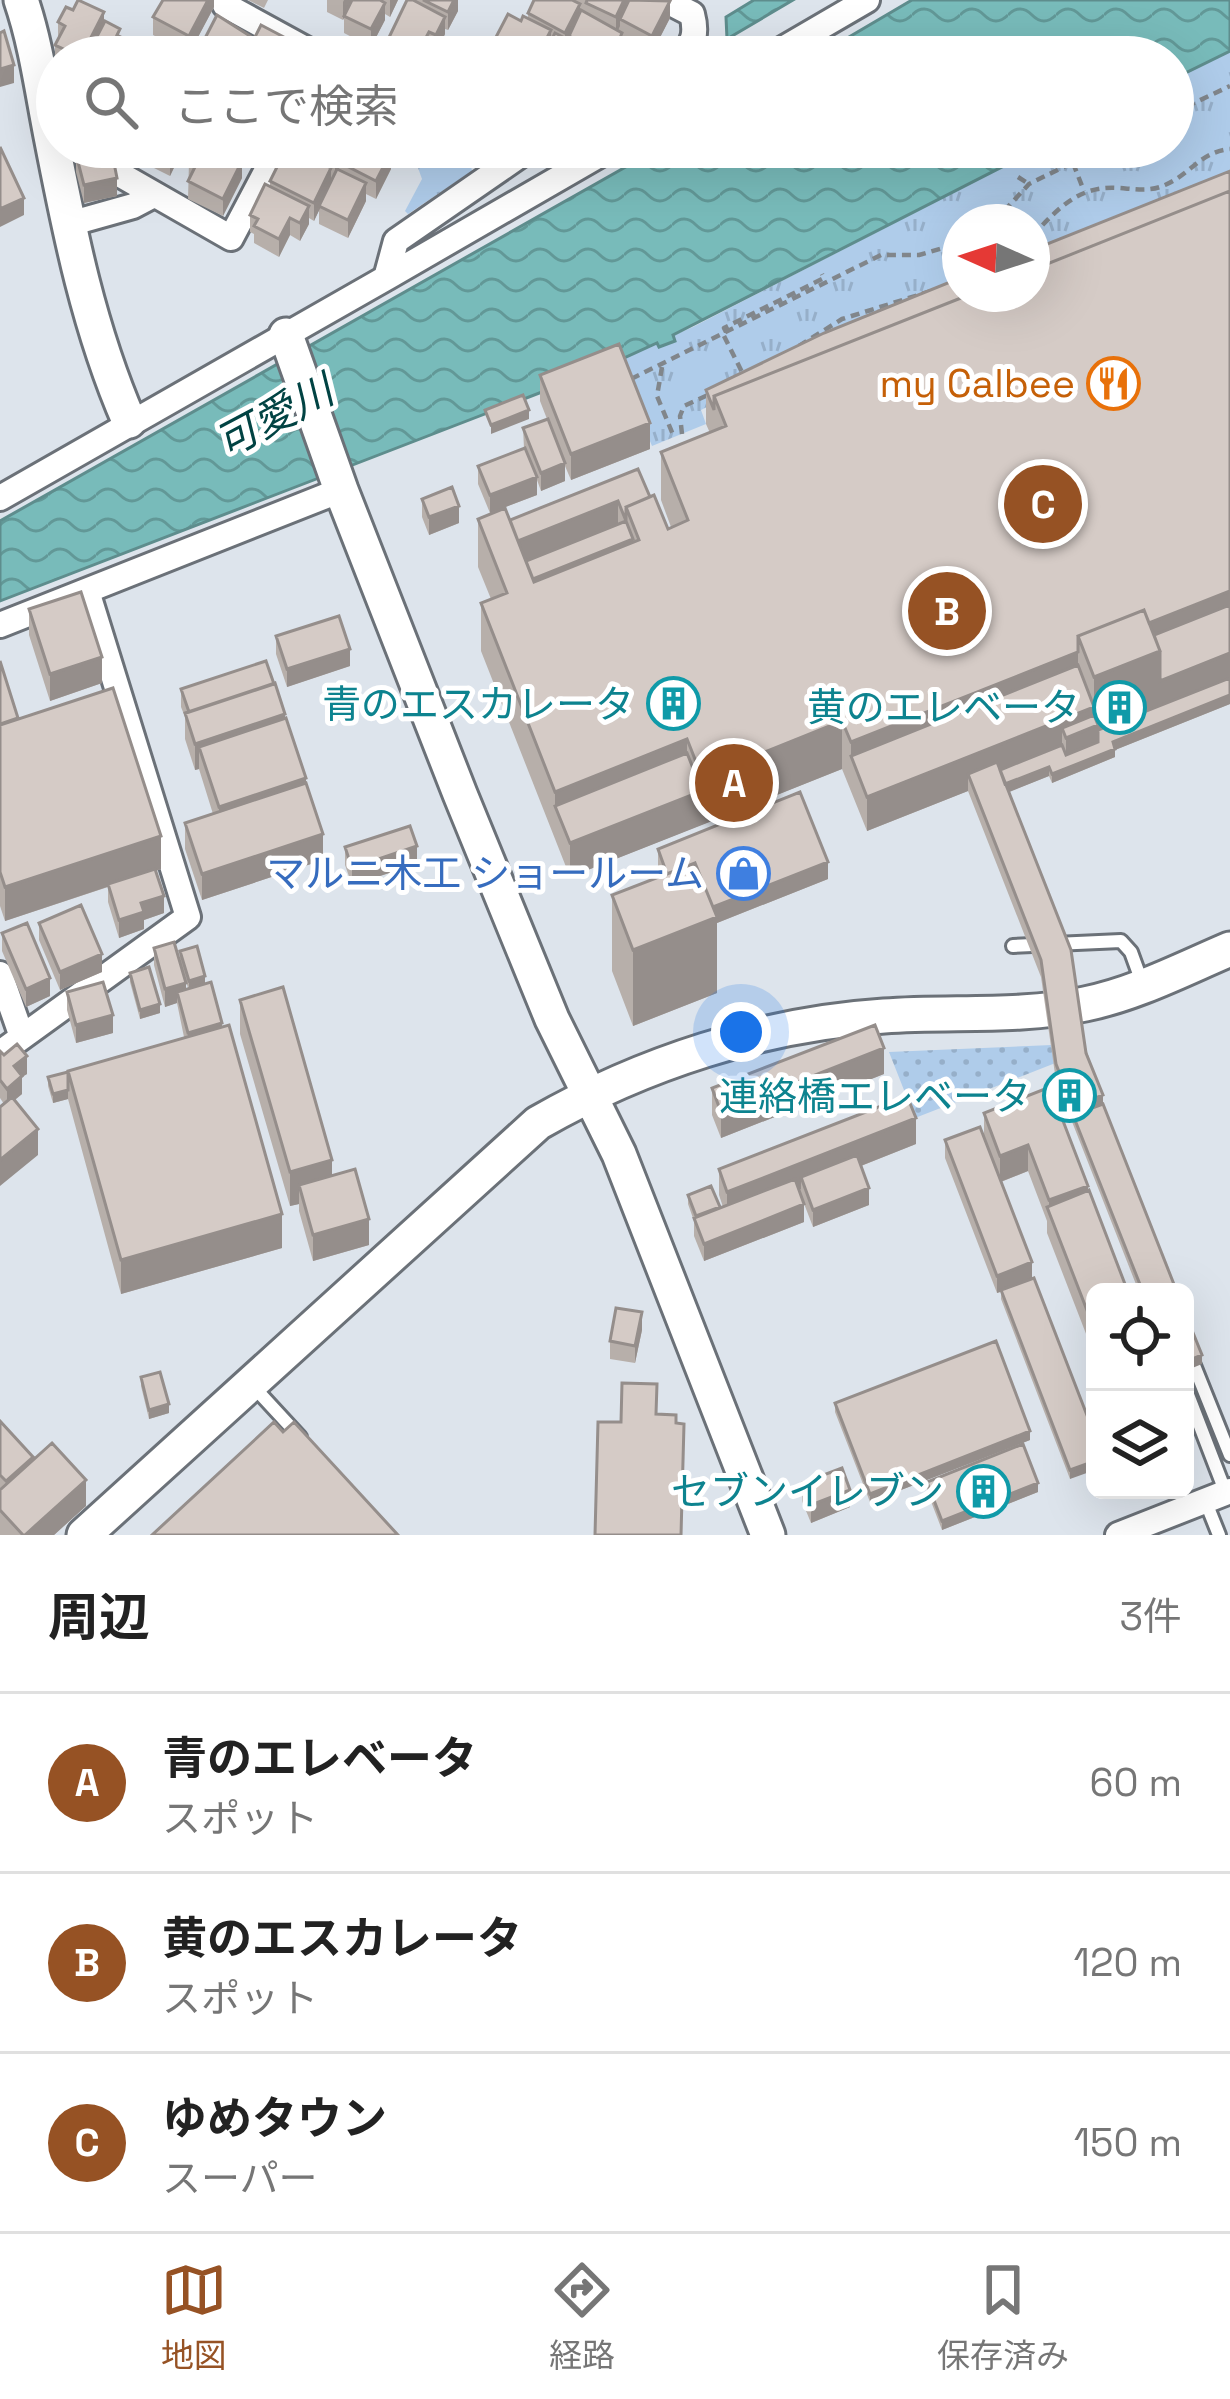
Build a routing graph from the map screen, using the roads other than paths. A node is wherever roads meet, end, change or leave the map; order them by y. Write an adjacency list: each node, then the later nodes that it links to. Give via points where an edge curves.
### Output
1 (20, 0): 8 (street)
2 (665, 0): 5 (street)
3 (867, 0): 7 (street)
4 (225, 4): 6 (street)
5 (693, 7)
6 (282, 36)
7 (805, 36)
8 (36, 54)
9 (63, 168): 15 (street)
10 (106, 168): 14 (street)
11 (267, 168): 14 (street, via 231,238)
12 (481, 168): 16 (street, via 396,241)
13 (577, 168): 16 (street)
14 (152, 196): 15 (street)
15 (69, 224): 18 (street, via 86,302)
16 (386, 278): 17 (street)
17 (288, 343): 18 (street); 19 (street)
18 (129, 421): 20 (street)
19 (338, 483): 21 (street); 29 (street, via 552,1019)
20 (0, 498)
21 (87, 591): 22 (street); 27 (street, via 188,917)
22 (0, 625)
23 (1013, 946): 26 (lane, via 1121,940)
24 (1230, 949): 26 (street)
25 (0, 974): 27 (street)
26 (1144, 986): 29 (street, via 1047,1011 803,1025 705,1050)
27 (22, 1036): 28 (street)
28 (0, 1053)
29 (591, 1093): 31 (street, via 538,1123); 37 (street)
30 (1194, 1367): 34 (lane)
31 (250, 1382): 33 (lane); 36 (street)
32 (1186, 1391): 35 (lane)
33 (307, 1444)
34 (1230, 1455)
35 (1223, 1497): 38 (street); 39 (lane)
36 (84, 1535)
37 (768, 1535)
38 (1118, 1535)
39 (1220, 1535)

